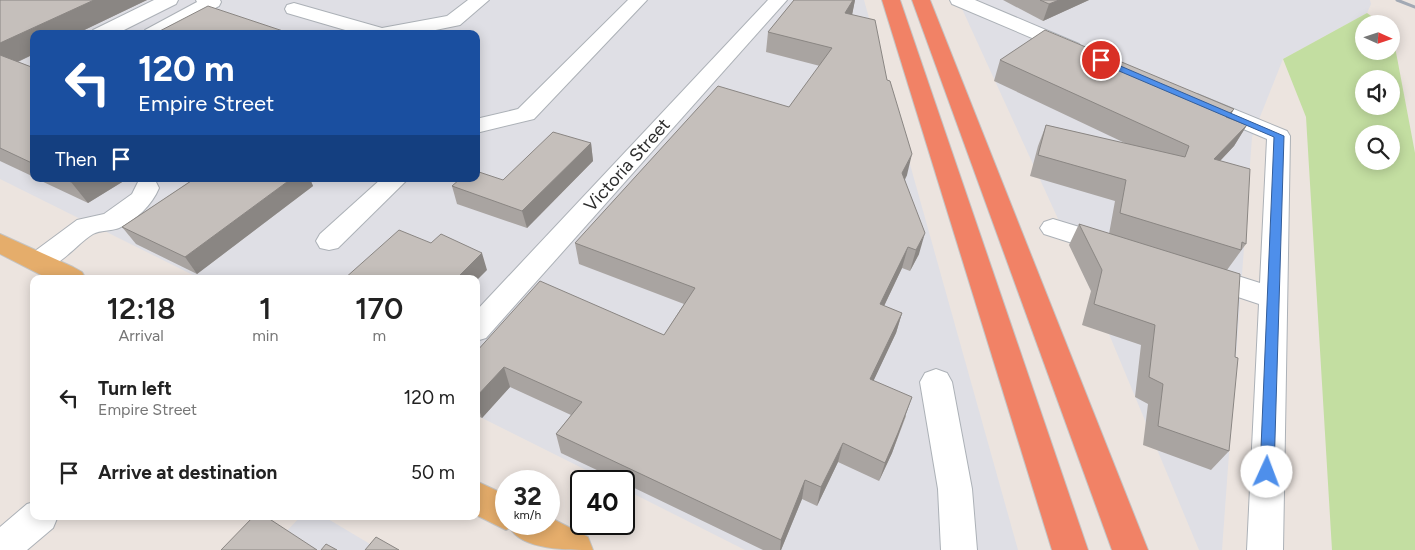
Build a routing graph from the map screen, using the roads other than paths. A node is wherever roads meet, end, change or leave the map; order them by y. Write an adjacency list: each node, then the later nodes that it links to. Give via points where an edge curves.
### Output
1 (169, 0): 10 (street)
2 (205, 0): 11 (street, via 212,2)
3 (480, 0): 13 (street, via 453,21)
4 (638, 0): 16 (street, via 526,114)
5 (778, 0): 27 (street, Victoria Street)
6 (891, 0): 36 (highway)
7 (921, 0): 37 (highway)
8 (959, 0): 14 (street)
9 (294, 9): 12 (street)
10 (108, 30)
11 (160, 30)
12 (368, 30)
13 (404, 30)
14 (1087, 54)
15 (1178, 93): 26 (street, via 1279,136)
16 (480, 125)
17 (393, 182): 20 (street)
18 (154, 183): 23 (street, via 142,199 111,221 86,226)
19 (1053, 228): 22 (street)
20 (329, 241)
21 (0, 243): 23 (main road)
22 (1137, 254)
23 (41, 261): 25 (main road)
24 (1184, 269): 26 (street)
25 (65, 275)
26 (1273, 298): 38 (street)
27 (480, 326)
28 (936, 382): 35 (street, via 955,490)
29 (480, 499): 30 (main road)
30 (495, 507)
31 (35, 520): 33 (street)
32 (547, 535): 34 (main road)
33 (0, 550)
34 (575, 550)
35 (959, 550)
36 (1070, 550)
37 (1130, 550)
38 (1265, 550)

